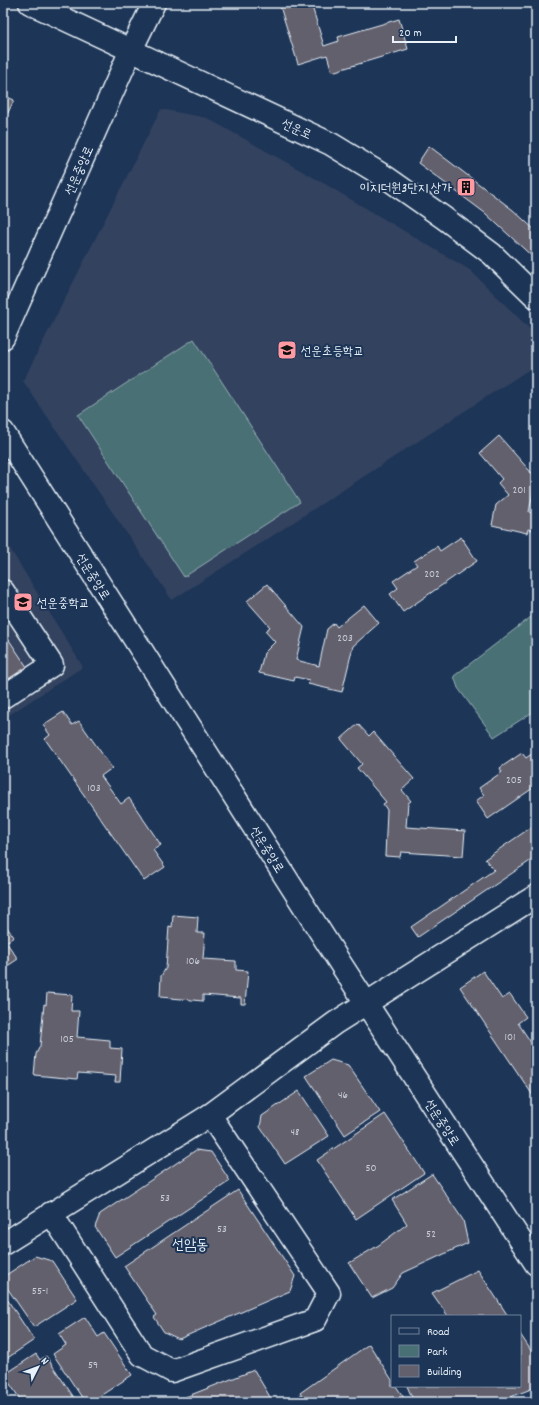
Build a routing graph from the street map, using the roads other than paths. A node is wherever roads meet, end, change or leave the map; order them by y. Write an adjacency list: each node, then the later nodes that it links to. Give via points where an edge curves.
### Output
1 (30, 3): 3 (street, 선운로)
2 (154, 3): 3 (street, 선운중앙로)
3 (131, 50): 4 (street, 선운로, via 331,144 387,178 492,254); 5 (street, 선운중앙로)
4 (536, 296)
5 (3, 338)
6 (3, 432): 10 (street, 선운중앙로)
7 (3, 591): 8 (street, via 52,665)
8 (3, 697)
9 (536, 896): 10 (street)
10 (366, 1003): 11 (street); 14 (street, 선운중앙로)
11 (210, 1115): 12 (street); 12 (street, via 329,1293 315,1320 172,1371 142,1355)
12 (51, 1213): 13 (street)
13 (3, 1244)
14 (536, 1264)

